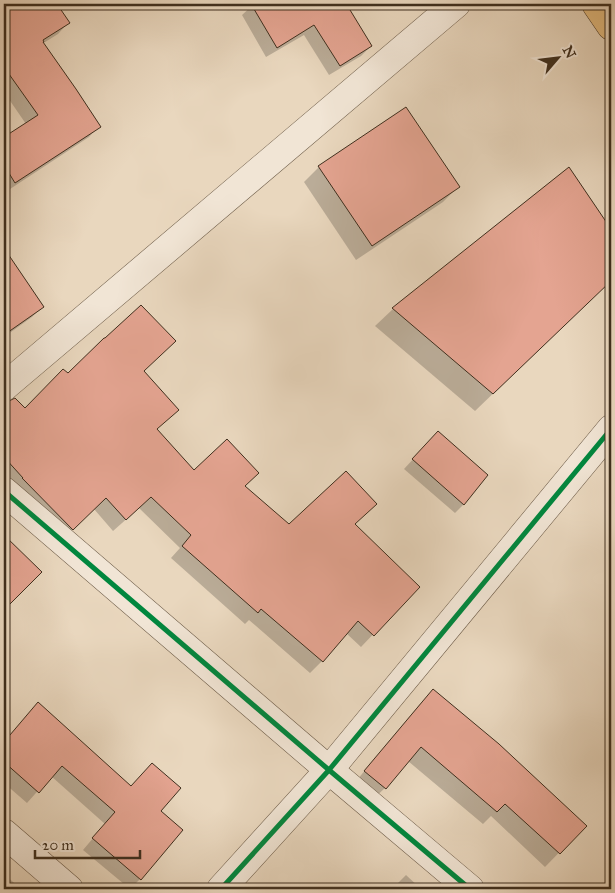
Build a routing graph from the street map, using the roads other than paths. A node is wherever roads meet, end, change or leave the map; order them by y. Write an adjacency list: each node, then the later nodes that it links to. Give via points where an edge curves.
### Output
1 (456, 4): 4 (street)
2 (596, 4): 3 (main road)
3 (611, 26)
4 (4, 387)
5 (611, 429): 7 (street)
6 (4, 491): 7 (street)
7 (329, 770): 10 (street); 11 (street)
8 (4, 833): 9 (street)
9 (69, 889)
10 (221, 889)
11 (470, 889)

